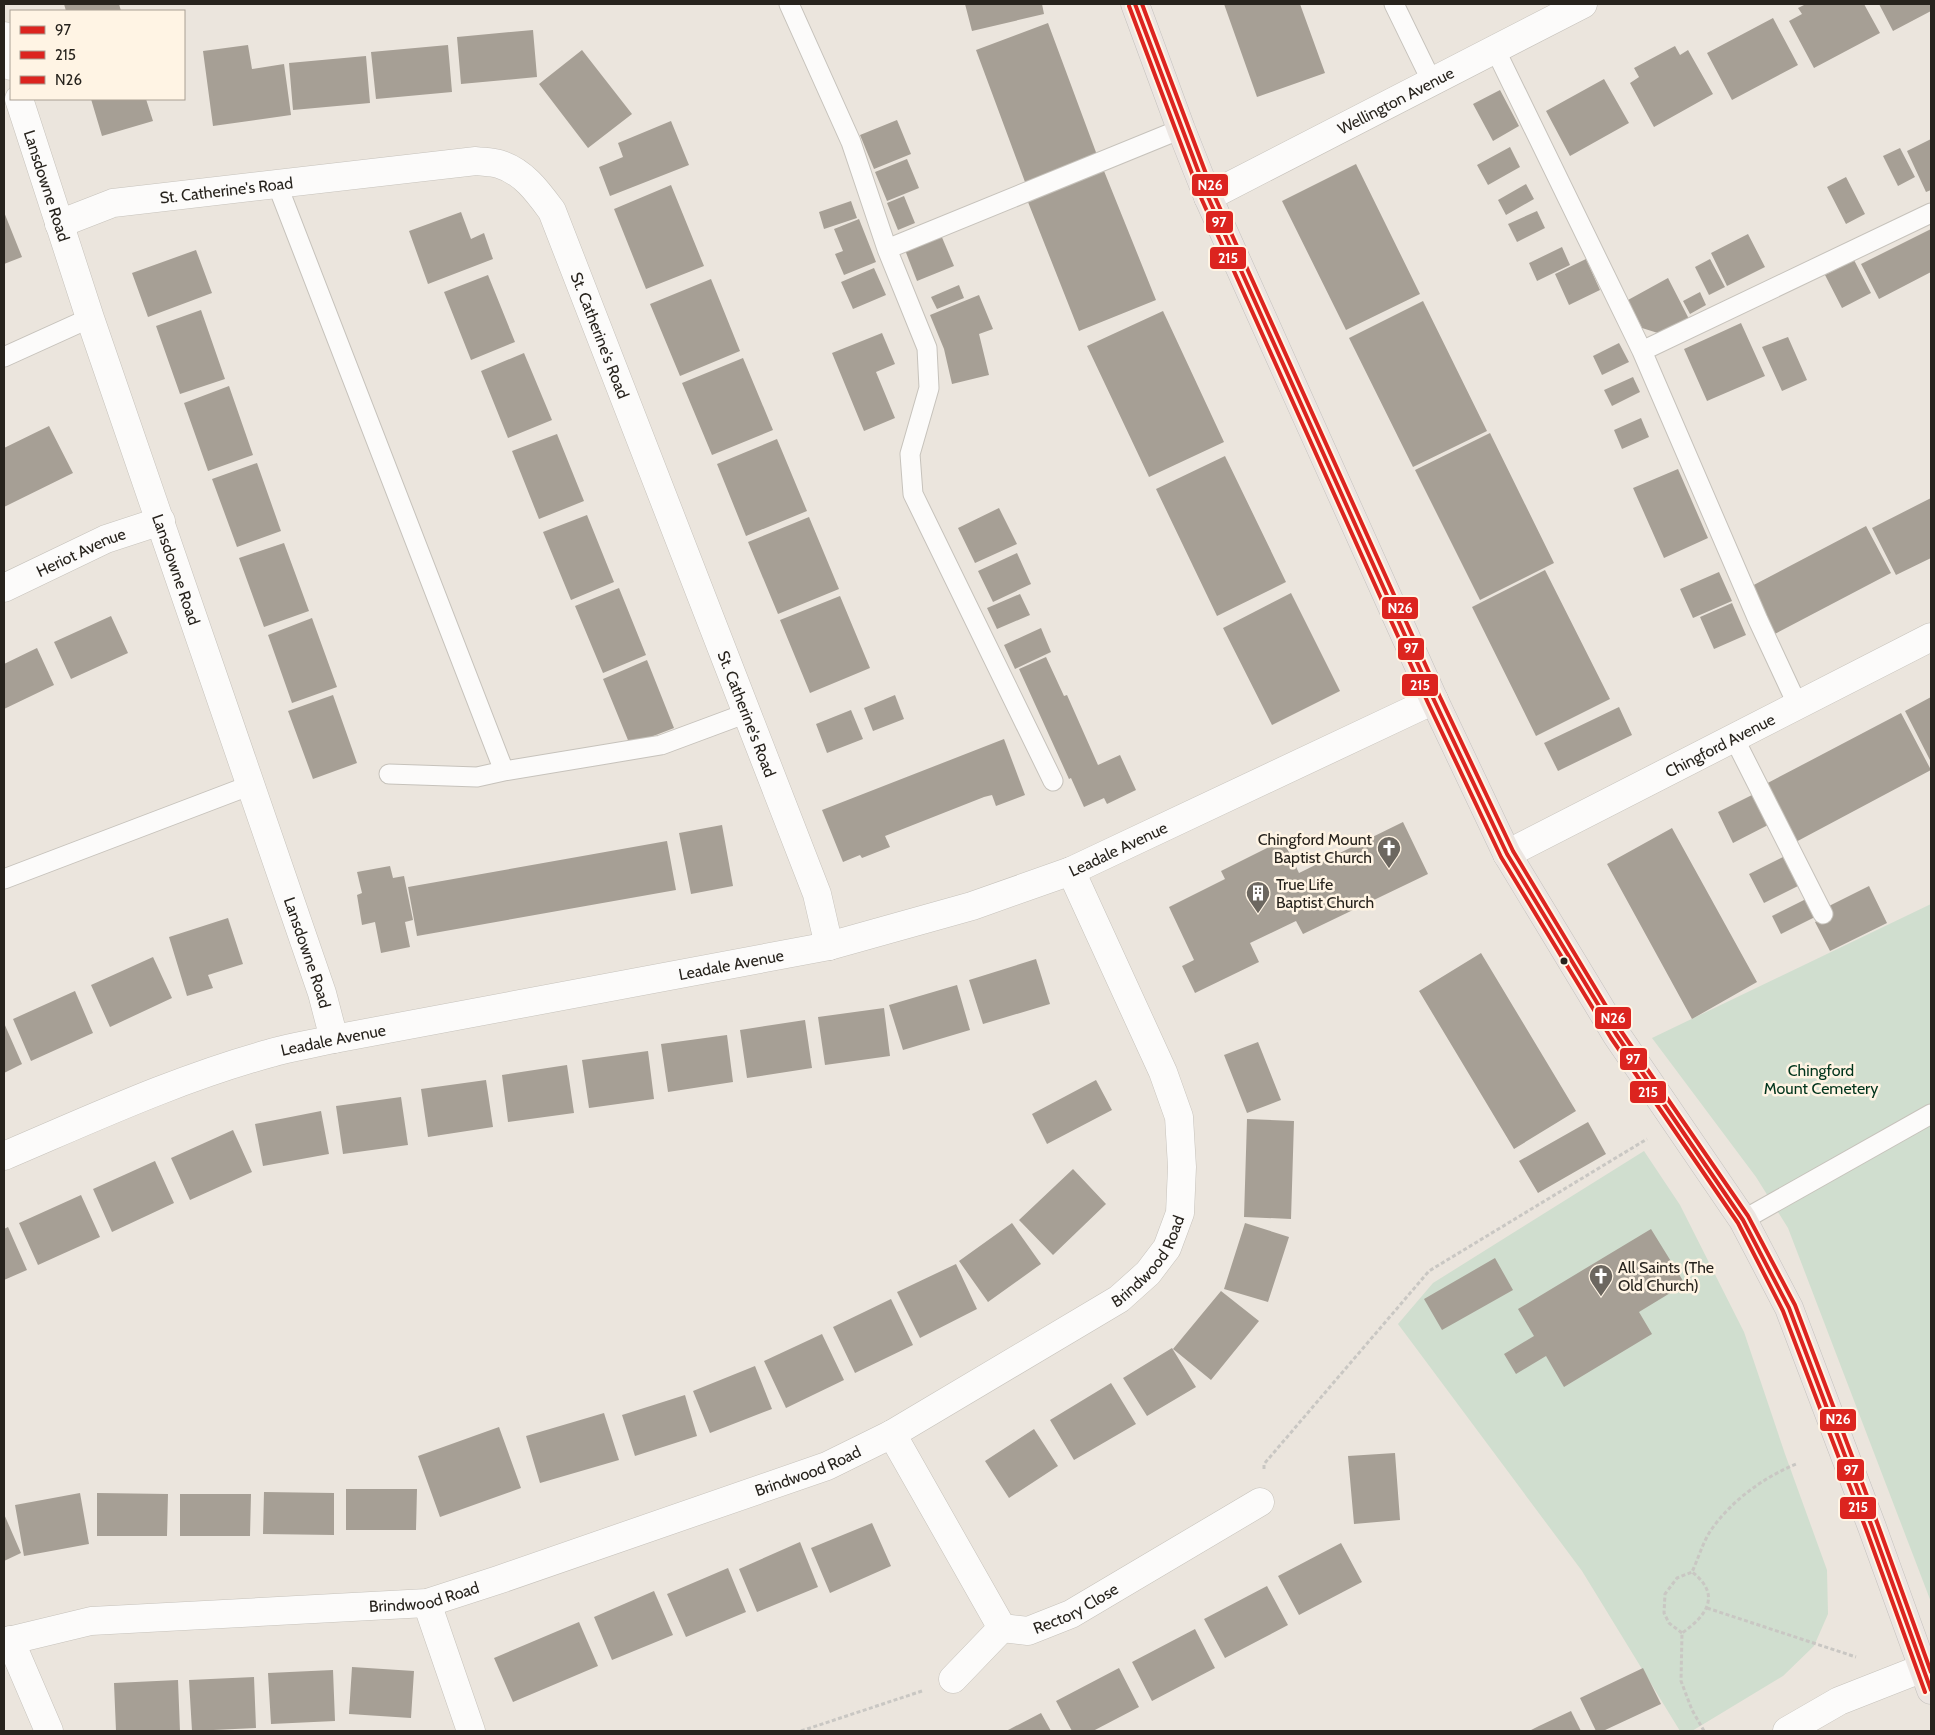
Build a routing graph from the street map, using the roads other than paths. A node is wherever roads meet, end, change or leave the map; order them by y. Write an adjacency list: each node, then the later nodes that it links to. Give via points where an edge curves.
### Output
1 (789, 4): 15 (lane, via 851,142)
2 (1136, 4): 10 (main road)
3 (1394, 4): 8 (lane)
4 (1583, 4): 6 (street, Wellington Avenue)
5 (4, 36): 7 (street)
6 (1495, 49): 8 (street, Wellington Avenue); 17 (lane)
7 (10, 62)
8 (1432, 82): 12 (street, Wellington Avenue)
9 (15, 111): 14 (street, Lansdowne Road)
10 (1181, 130): 12 (main road); 15 (lane)
11 (277, 184): 14 (street, St. Catherine's Road, via 113,203); 24 (street, St. Catherine's Road, via 476,161 499,164 520,174 536,190 552,211); 26 (lane)
12 (1208, 197): 22 (main road)
13 (1931, 213): 17 (lane)
14 (59, 224): 16 (street, Lansdowne Road)
15 (887, 249): 28 (lane, via 926,348 929,388 910,454 913,494)
16 (90, 318): 18 (lane); 19 (street, Lansdowne Road)
17 (1642, 350): 23 (lane)
18 (4, 357)
19 (160, 520): 20 (street, Heriot Avenue, via 106,539); 29 (street, Lansdowne Road)
20 (4, 588)
21 (1931, 637): 23 (street, Chingford Avenue)
22 (1434, 700): 30 (main road); 31 (street, Leadale Avenue)
23 (1798, 706): 25 (street, Chingford Avenue)
24 (746, 713): 26 (lane, via 661,745); 34 (street, St. Catherine's Road, via 817,894)
25 (1734, 738): 30 (street, Chingford Avenue); 33 (lane)
26 (504, 771): 27 (lane, via 477,777)
27 (389, 774)
28 (1053, 781)
29 (251, 785): 32 (lane); 35 (street, Lansdowne Road, via 322,993)
30 (1506, 854): 38 (main road, via 1616,1034)
31 (1071, 871): 34 (street, Leadale Avenue, via 972,906); 39 (street, Brindwood Road, via 1163,1072 1179,1117 1180,1213 1167,1248 1148,1273 1119,1299)
32 (4, 878)
33 (1823, 914)
34 (829, 946): 35 (street, Leadale Avenue)
35 (334, 1039): 37 (street, Leadale Avenue, via 226,1066)
36 (1931, 1114): 38 (lane)
37 (4, 1156)
38 (1743, 1220): 45 (main road, via 1789,1308)
39 (892, 1434): 41 (street, Brindwood Road, via 827,1466); 42 (street)
40 (1260, 1502): 42 (street, Rectory Close, via 1071,1614 1028,1631)
41 (427, 1603): 43 (street, Brindwood Road, via 91,1621); 47 (street)
42 (1002, 1628): 44 (street)
43 (7, 1641): 46 (street)
44 (953, 1679)
45 (1927, 1679): 48 (street, via 1839,1701)
46 (48, 1731)
47 (471, 1731)
48 (1787, 1731)

